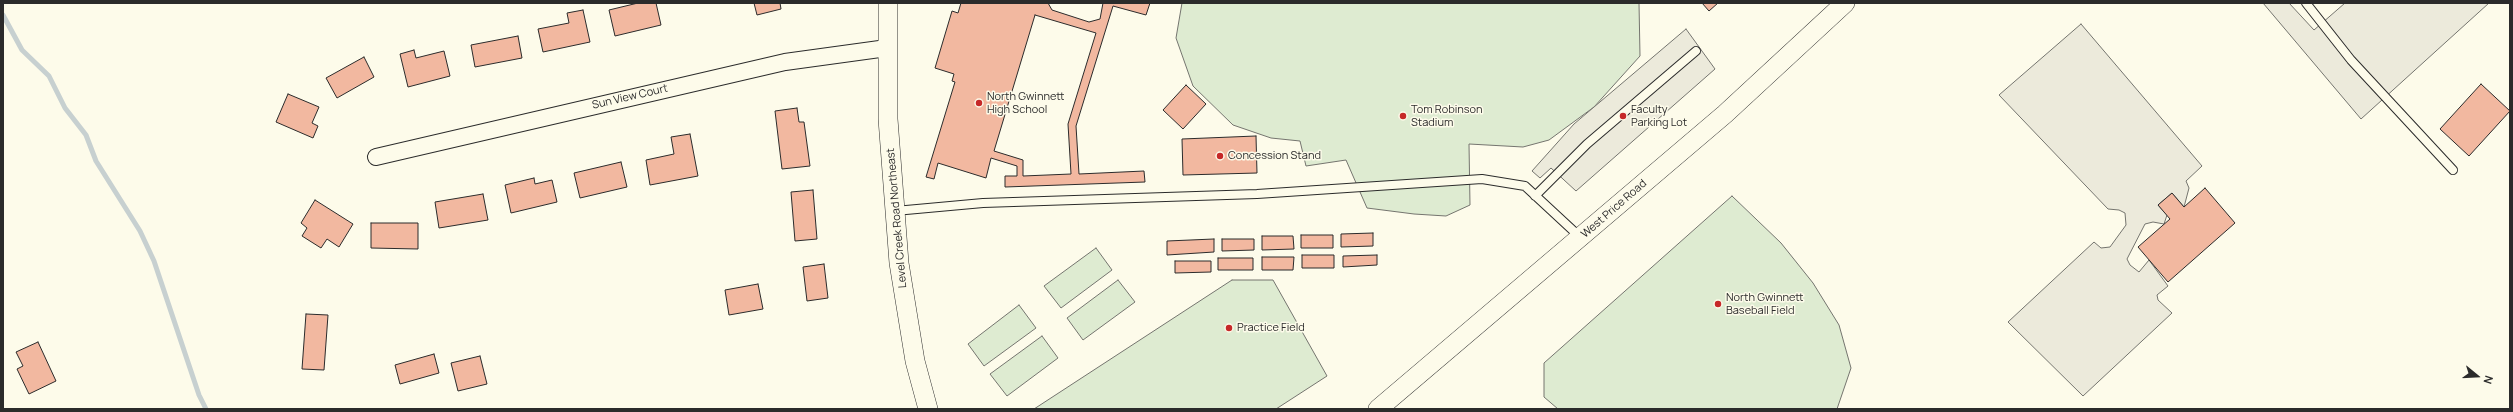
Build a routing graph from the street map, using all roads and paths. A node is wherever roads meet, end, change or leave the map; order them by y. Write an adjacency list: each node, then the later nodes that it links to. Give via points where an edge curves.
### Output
1 (888, 3): 4 (street, Level Creek Road Northeast)
2 (1845, 3): 10 (street, West Price Road, via 1725,114)
3 (2306, 3): 7 (lane, via 2351,60)
4 (887, 48): 6 (street, Sun View Court, via 785,62); 9 (street, Level Creek Road Northeast, via 888,119)
5 (1696, 51): 8 (lane, via 1587,144)
6 (376, 157)
7 (2453, 170)
8 (1536, 196): 9 (lane, via 1525,186 1482,179 1257,194 983,202); 10 (lane)
9 (895, 211): 11 (street, Level Creek Road Northeast, via 899,263 912,346)
10 (1581, 238): 12 (street, West Price Road)
11 (928, 409)
12 (1378, 409)

